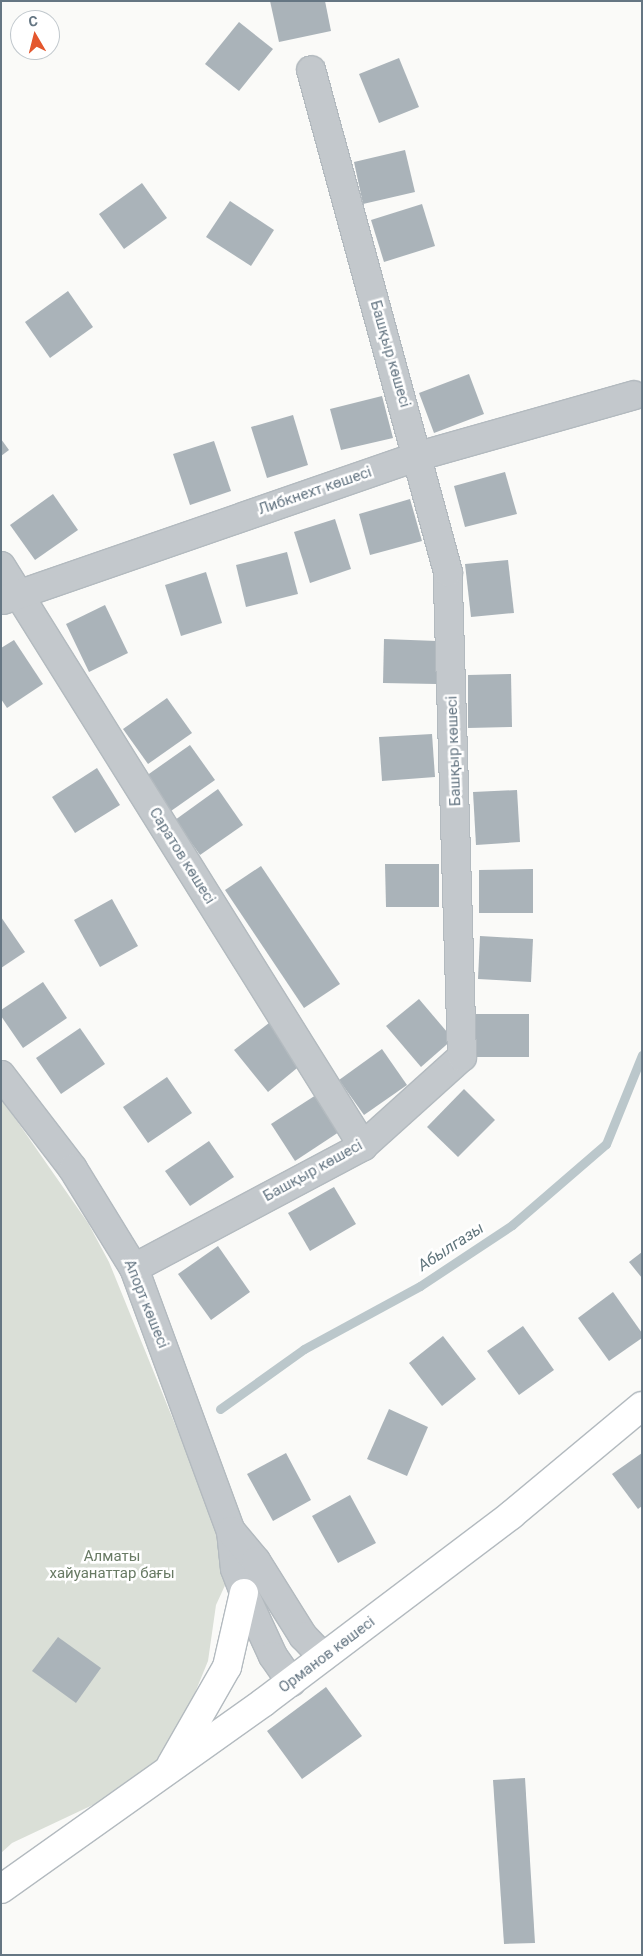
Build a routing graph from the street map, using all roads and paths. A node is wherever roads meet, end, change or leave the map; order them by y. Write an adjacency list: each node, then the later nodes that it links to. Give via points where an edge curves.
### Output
1 (311, 70): 3 (street, Башқыр көшесі)
2 (634, 395): 3 (street, Либкнехт көшесі)
3 (419, 456): 5 (street, Либкнехт көшесі); 7 (street, Башқыр көшесі, via 448,572 462,1057)
4 (1, 566): 5 (street, Саратов көшесі)
5 (10, 597): 7 (street, Саратов көшесі)
6 (1, 1075): 8 (street, Апорт көшесі, via 73,1169)
7 (363, 1146): 8 (street, Башқыр көшесі)
8 (134, 1268): 10 (street, Апорт көшесі)
9 (642, 1406): 12 (street, Орманов көшесі, via 510,1515)
10 (231, 1531): 11 (street, Апорт көшесі, via 235,1569); 12 (street, Апорт көшесі, via 256,1561 304,1636)
11 (244, 1593): 13 (street, Апорт көшесі, via 273,1656); 14 (street, via 227,1667)
12 (323, 1657): 13 (street, Орманов көшесі)
13 (291, 1682): 14 (street, Орманов көшесі)
14 (166, 1774): 15 (street, Орманов көшесі)
15 (1, 1889)

